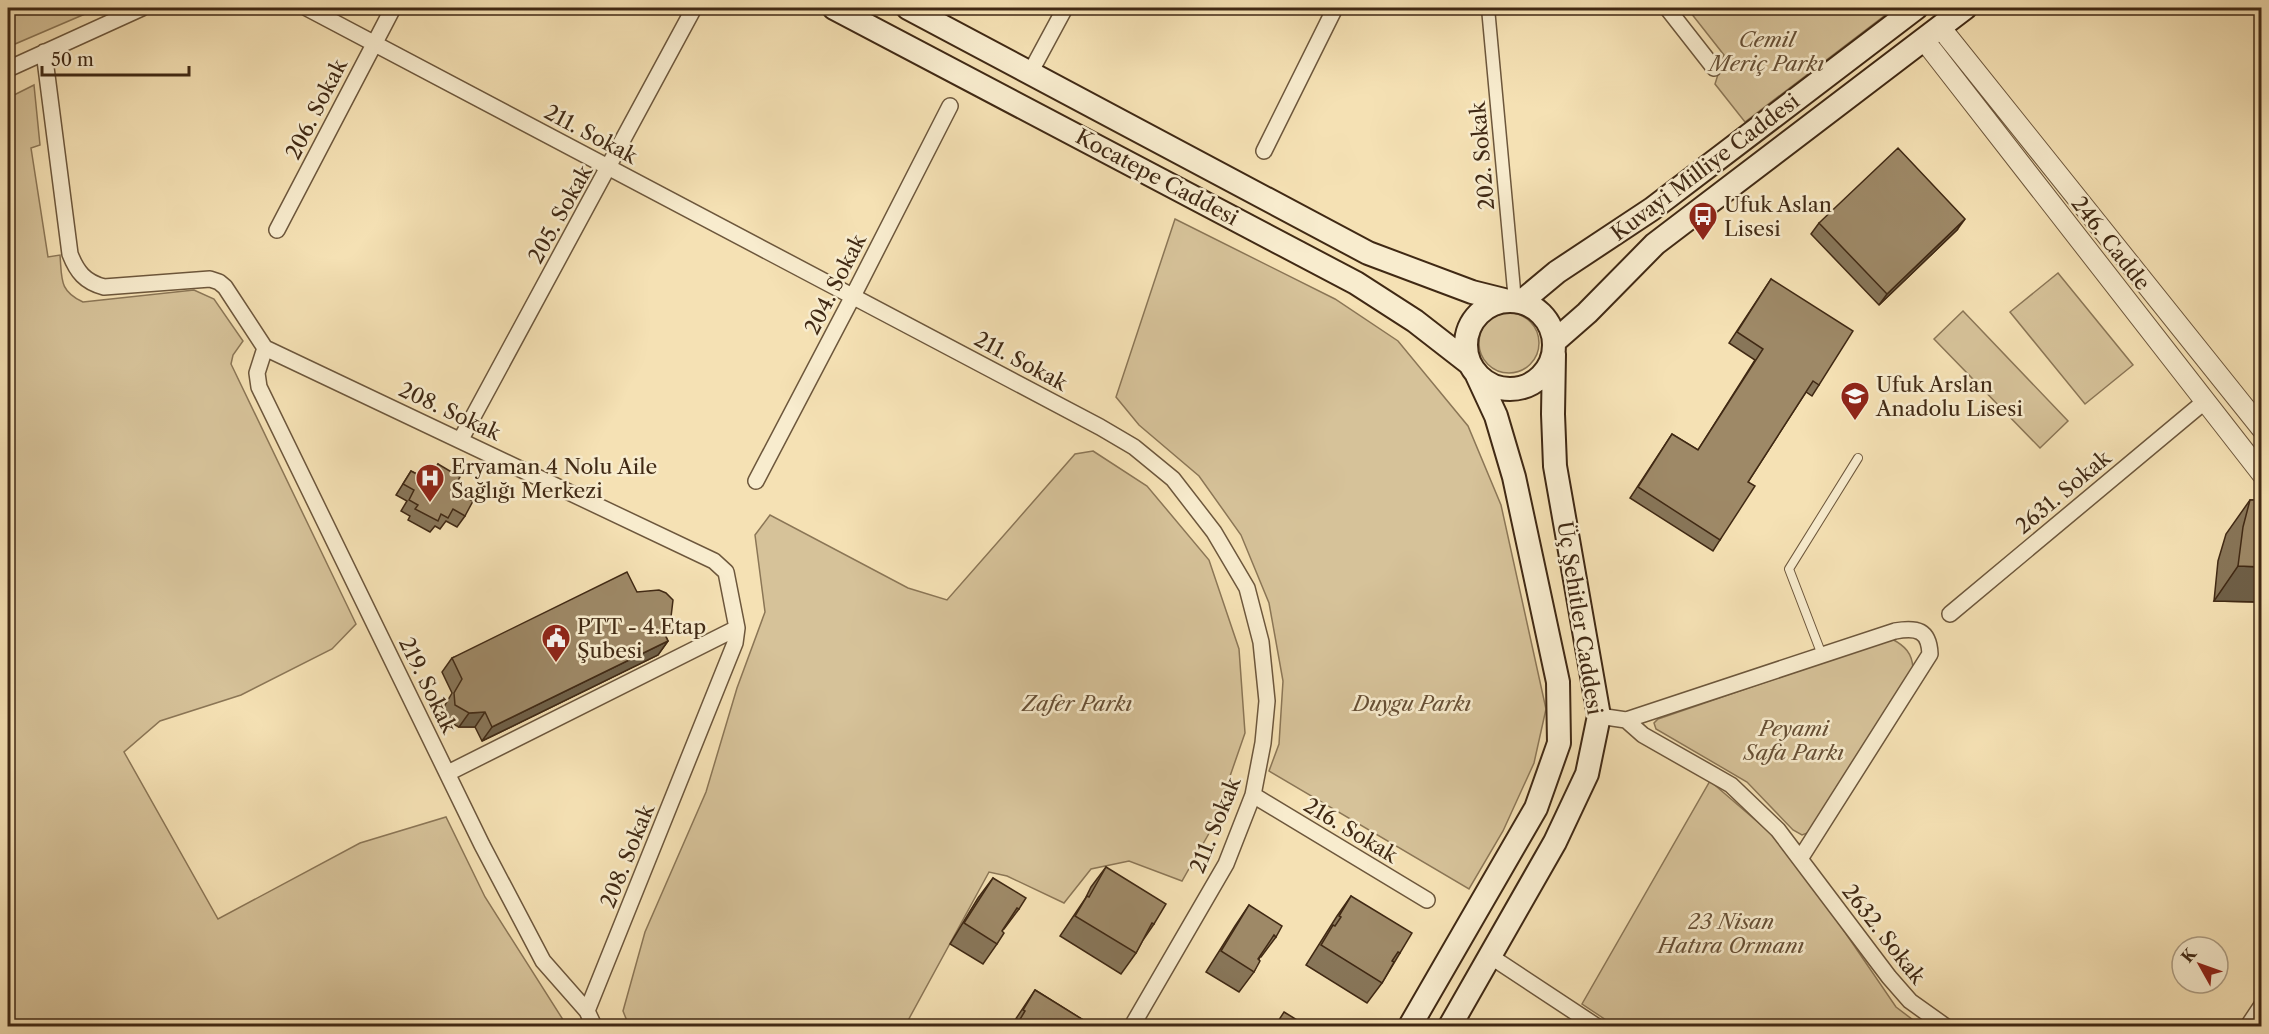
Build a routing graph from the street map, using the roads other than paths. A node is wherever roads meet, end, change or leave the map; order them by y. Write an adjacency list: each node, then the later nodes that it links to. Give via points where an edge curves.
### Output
1 (142, 8): 15 (street)
2 (308, 8): 14 (street, 211. Sokak)
3 (393, 8): 14 (street, 206. Sokak)
4 (694, 8): 21 (street, 205. Sokak)
5 (834, 8): 27 (main road, Kocatepe Caddesi, via 1356,283 1415,321)
6 (908, 8): 18 (main road, Kocatepe Caddesi)
7 (1065, 8): 18 (street)
8 (1335, 8): 20 (street)
9 (1488, 8): 24 (street, 202. Sokak)
10 (1667, 8): 16 (street)
11 (1965, 8): 13 (main road, Kuvayi Milliye Caddesi)
12 (1912, 10): 13 (main road); 24 (main road, Kuvayi Milliye Caddesi, via 1652,209)
13 (1932, 33): 25 (main road, Kuvayi Milliye Caddesi, via 1655,244); 28 (street, 246. Cadde); 29 (street, 246. Cadde)
14 (374, 43): 21 (street, 211. Sokak); 22 (street, 206. Sokak)
15 (44, 52): 17 (street); 26 (street, via 70,254 75,267 92,284 104,287 210,279 219,282)
16 (1714, 68)
17 (8, 69)
18 (1030, 72): 24 (main road, Kocatepe Caddesi, via 1368,253 1472,292)
19 (950, 106): 23 (street, 204. Sokak)
20 (1264, 152)
21 (609, 167): 23 (street, 211. Sokak); 30 (street, 205. Sokak)
22 (277, 230)
23 (853, 296): 33 (street, 204. Sokak); 40 (street, 211. Sokak, via 1100,427 1134,447 1173,479 1214,532 1247,588 1261,642 1268,701)
24 (1515, 301): 25 (main road, via 1534,307 1544,316); 27 (main road, via 1494,304 1472,322 1466,349)
25 (1554, 347): 27 (main road, via 1549,368 1540,379 1515,390 1488,384); 37 (main road, Üç Şehitler Caddesi, via 1555,466)
26 (265, 348): 30 (street, 208. Sokak); 39 (street, 219. Sokak, via 257,373 259,387)
27 (1473, 369): 48 (main road, Üç Şehitler Caddesi, via 1496,416 1514,477 1558,682 1559,743 1536,808)
28 (2204, 402): 32 (street, 246. Cadde); 34 (street, 2631. Sokak)
29 (2262, 429)
30 (461, 439): 35 (street, 208. Sokak, via 721,565 726,572)
31 (1858, 458): 36 (lane, via 1789,569)
32 (2262, 474)
33 (756, 481)
34 (1950, 614)
35 (737, 628): 39 (street); 45 (street, 208. Sokak, via 730,658)
36 (1822, 655): 38 (street); 41 (street, via 1907,629 1921,631 1930,642 1930,654)
37 (1599, 716): 38 (street); 43 (main road, Üç Şehitler Caddesi, via 1587,774 1555,842)
38 (1626, 720): 41 (street, 2632. Sokak, via 1643,735 1731,785 1778,830)
39 (447, 773): 45 (street, 219. Sokak, via 543,961)
40 (1253, 795): 42 (street, 216. Sokak); 47 (street, 211. Sokak, via 1226,864)
41 (1800, 859): 51 (street, 2632. Sokak, via 1889,977 1910,1001)
42 (1427, 900)
43 (1490, 956): 49 (main road, Üç Şehitler Caddesi); 50 (street)
44 (2262, 1005): 52 (street)
45 (587, 1011): 46 (street, 219. Sokak)
46 (594, 1026)
47 (1132, 1026)
48 (1410, 1026)
49 (1450, 1026)
50 (1596, 1026)
51 (1945, 1026)
52 (2248, 1026)

